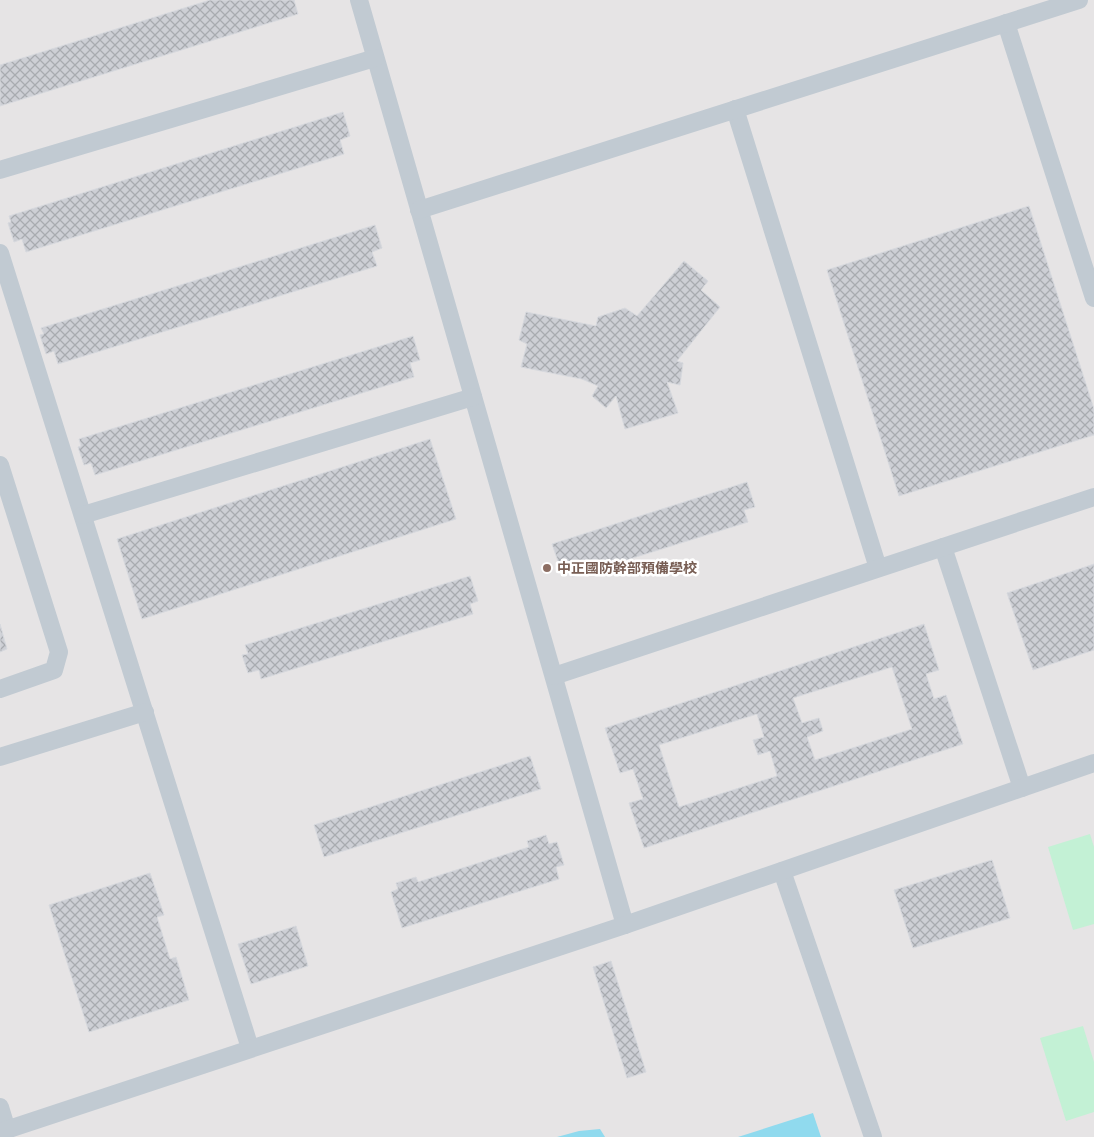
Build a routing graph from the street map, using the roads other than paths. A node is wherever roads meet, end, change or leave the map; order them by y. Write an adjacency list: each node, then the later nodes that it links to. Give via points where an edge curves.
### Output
1 (358, 0): 4 (street)
2 (1079, 0): 3 (street)
3 (1006, 23): 5 (street); 9 (street)
4 (375, 58): 6 (street); 7 (street)
5 (735, 110): 7 (street); 15 (street)
6 (0, 170)
7 (419, 210): 10 (street)
8 (0, 252): 13 (street)
9 (1094, 298)
10 (473, 397): 13 (street); 16 (street)
11 (0, 465): 17 (street, via 58,652 54,670)
12 (1094, 497): 14 (street)
13 (83, 515): 18 (street)
14 (943, 547): 15 (street); 21 (street)
15 (878, 568): 16 (street)
16 (554, 676): 23 (street)
17 (0, 689)
18 (145, 712): 19 (street); 24 (street)
19 (0, 758)
20 (1094, 763): 21 (street)
21 (1022, 788): 22 (street)
22 (782, 871): 23 (street); 27 (street)
23 (625, 925): 24 (street)
24 (250, 1048): 26 (street)
25 (0, 1107): 26 (street)
26 (4, 1131)
27 (872, 1137)

